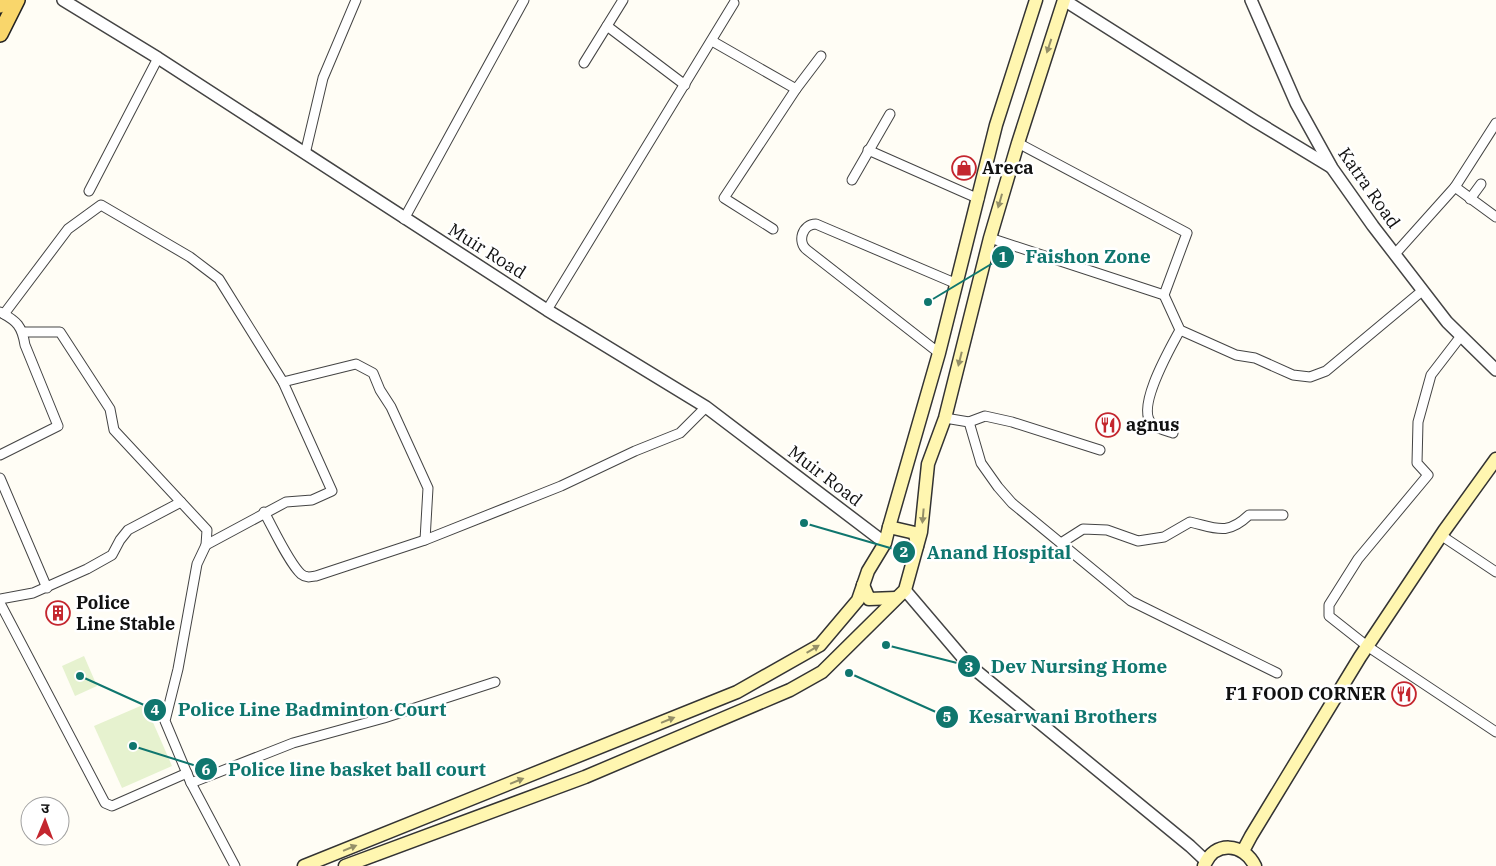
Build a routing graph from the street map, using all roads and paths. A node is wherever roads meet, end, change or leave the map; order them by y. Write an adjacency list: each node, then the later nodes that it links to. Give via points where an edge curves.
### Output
1 (3, 0): 11 (main road)
2 (18, 0): 13 (main road)
3 (63, 0): 16 (street, Muir Road)
4 (356, 0): 25 (street, via 323,78)
5 (524, 0): 34 (street)
6 (623, 0): 12 (street)
7 (1036, 0): 31 (main road, via 996,124)
8 (1064, 0): 23 (main road, one-way to 23); 26 (street)
9 (1251, 0): 26 (street, Katra Road, via 1296,103)
10 (734, 4): 14 (street)
11 (0, 5)
12 (606, 26): 17 (street); 18 (street)
13 (0, 34)
14 (712, 41): 18 (street); 19 (street)
15 (821, 56): 19 (street)
16 (158, 58): 25 (street, Muir Road); 30 (street)
17 (584, 63)
18 (685, 85): 41 (street)
19 (796, 89): 35 (street, via 724,198)
20 (890, 114): 24 (street)
21 (1496, 124): 22 (street)
22 (1493, 133): 29 (street)
23 (1018, 142): 36 (main road, one-way to 36); 40 (street, via 1187,233)
24 (868, 150): 27 (street); 31 (street)
25 (304, 154): 34 (street, Muir Road)
26 (1332, 168): 37 (street, Katra Road)
27 (852, 180)
28 (1481, 184): 32 (street)
29 (1455, 187): 32 (street); 37 (street)
30 (89, 191)
31 (979, 198): 38 (main road)
32 (1470, 198): 33 (street)
33 (1496, 217)
34 (404, 219): 41 (street, Muir Road)
35 (773, 229)
36 (990, 238): 40 (street); 50 (main road, one-way to 50)
37 (1395, 254): 39 (street, Katra Road)
38 (957, 284): 46 (main road); 46 (street, via 816,224 806,228 801,239 806,250)
39 (1422, 290): 43 (street, via 1326,371 1310,377 1293,374 1255,358 1236,355); 45 (street, Katra Road)
40 (1164, 295): 43 (street)
41 (547, 310): 49 (street, Muir Road)
42 (2, 313): 44 (street, via 14,320); 48 (street, via 68,229 101,204 219,278)
43 (1180, 330): 52 (street, via 1160,368 1147,411 1152,425)
44 (23, 332): 54 (street, via 24,345 58,426); 57 (street, via 60,332 110,409 114,430)
45 (1461, 336): 47 (street, Katra Road); 73 (street, via 1431,375 1418,422 1417,463 1428,475 1358,559 1329,605 1329,616)
46 (939, 353): 60 (main road)
47 (1496, 370)
48 (283, 382): 58 (street, via 332,491 312,500 286,502); 62 (street, via 356,364 373,373 428,488)
49 (706, 407): 62 (street, via 680,433 561,486); 63 (street, Muir Road)
50 (945, 418): 51 (street); 66 (main road, one-way to 66, via 928,464)
51 (969, 422): 53 (street, via 985,416); 64 (street, via 981,464 998,488)
52 (1173, 433)
53 (1100, 450)
54 (0, 455)
55 (1496, 459): 61 (main road)
56 (0, 478): 69 (street)
57 (181, 502): 65 (street, via 208,530); 69 (street, via 128,530 112,555)
58 (264, 512): 62 (street, via 290,559 308,578); 65 (street)
59 (1282, 516): 64 (street, via 1249,515 1238,525 1223,529 1190,522 1164,537 1138,541 1107,530 1083,529)
60 (889, 527): 63 (main road); 66 (main road, via 915,533)
61 (1442, 536): 67 (street); 73 (main road)
62 (425, 540)
63 (884, 543): 68 (main road)
64 (1061, 543): 74 (street, via 1131,601)
65 (206, 545): 77 (street, via 197,564 165,721)
66 (918, 546): 70 (main road)
67 (1496, 572)
68 (863, 585): 70 (main road, via 869,599); 82 (main road, one-way to 68, via 737,692 820,645 858,600)
69 (47, 588): 71 (street)
70 (901, 594): 80 (street, via 968,664 1190,846); 83 (main road, via 822,672 790,690 585,777)
71 (0, 599)
72 (0, 603): 77 (street, via 104,803 112,806)
73 (1367, 646): 76 (street); 79 (main road)
74 (1277, 673)
75 (495, 682): 78 (street, via 293,743)
76 (1496, 732)
77 (187, 773): 78 (street)
78 (191, 783): 81 (street)
79 (1244, 851): 80 (main road, via 1222,848); 84 (main road)
80 (1205, 863)
81 (235, 866)
82 (304, 866)
83 (345, 866)
84 (1255, 866)

